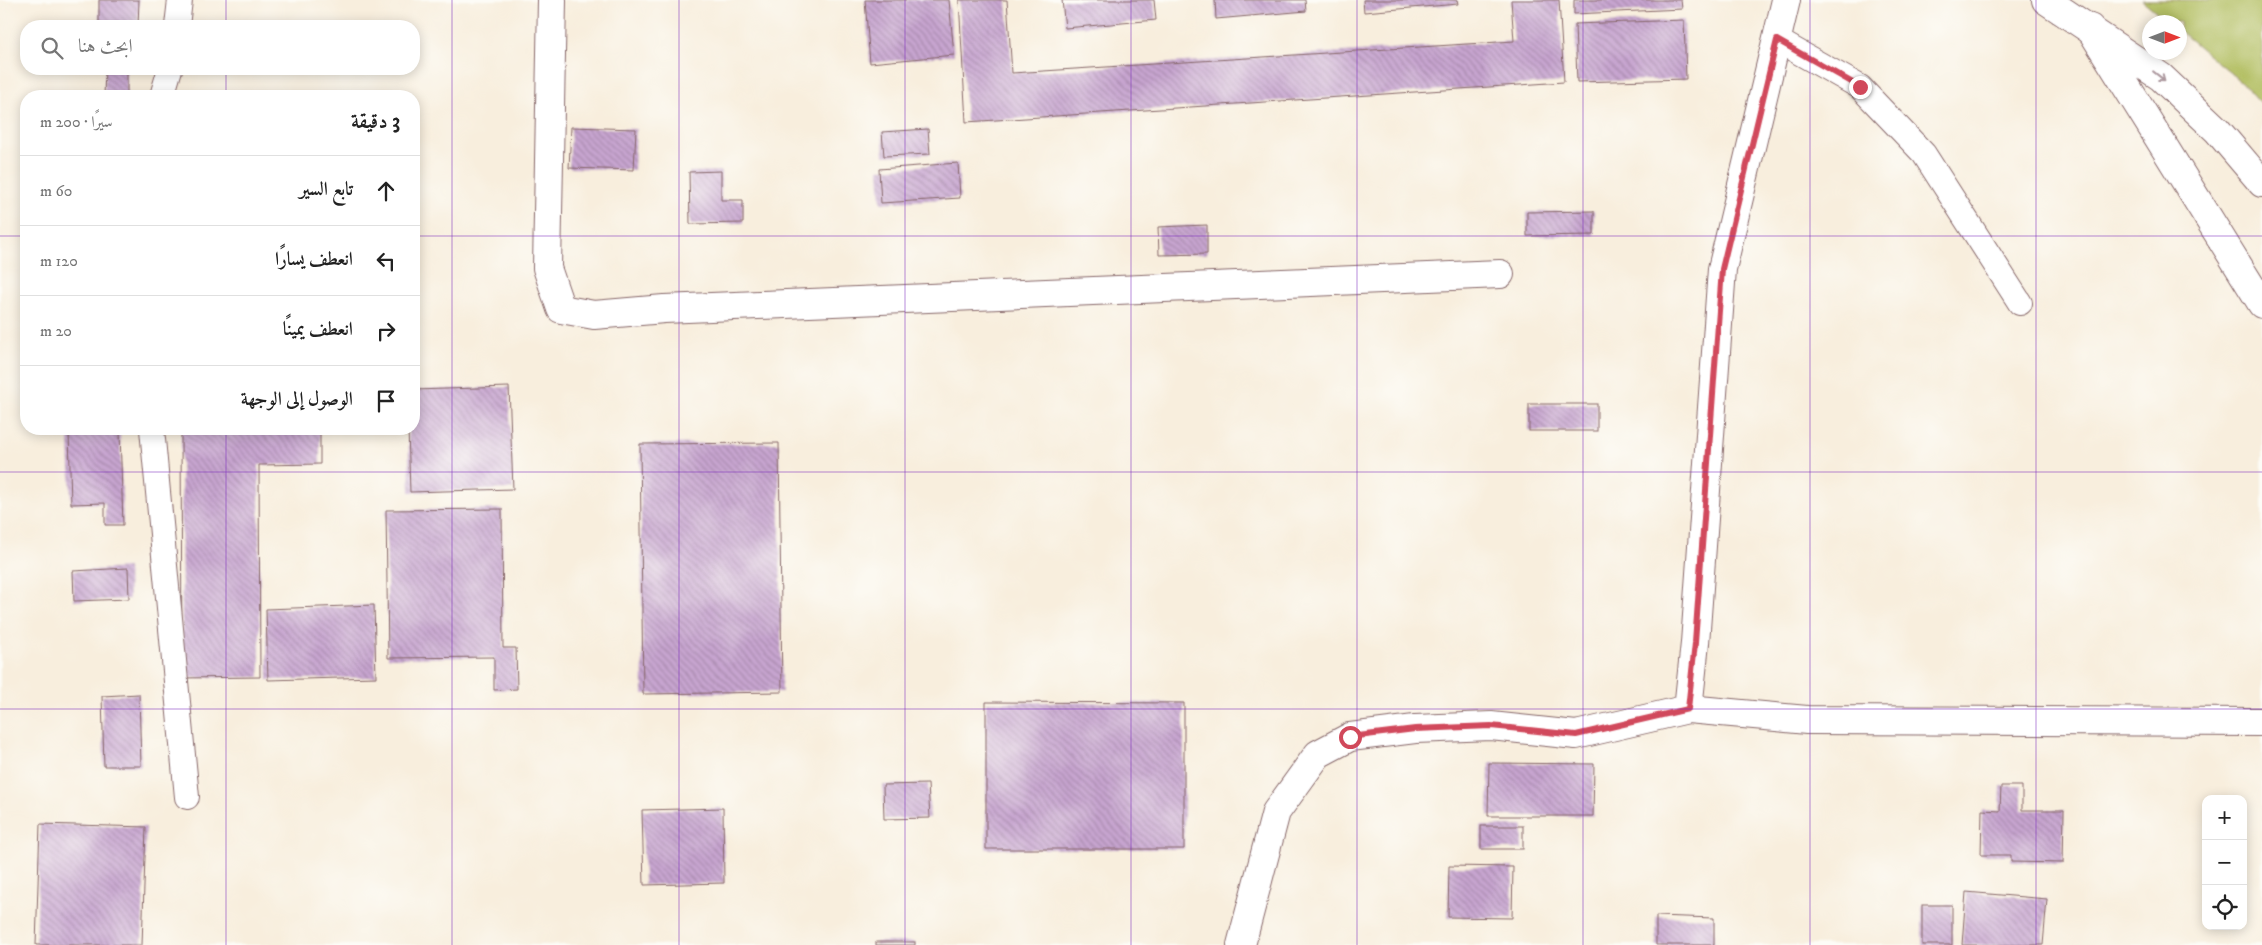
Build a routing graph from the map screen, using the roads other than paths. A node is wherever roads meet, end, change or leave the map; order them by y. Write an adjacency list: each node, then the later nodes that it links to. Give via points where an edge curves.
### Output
1 (180, 0): 5 (lane)
2 (552, 0): 11 (main road, via 547,268 562,309 594,316 664,309)
3 (1786, 0): 7 (main road)
4 (2046, 0): 6 (main road)
5 (178, 20)
6 (2090, 28): 10 (main road, one-way to 10, via 2161,77 2217,130); 13 (main road)
7 (1777, 40): 12 (lane, via 1860,87 1924,154); 15 (main road, via 1722,269)
8 (168, 75): 9 (lane)
9 (164, 90)
10 (2262, 183)
11 (1500, 274)
12 (2020, 303)
13 (2262, 304)
14 (153, 435): 17 (lane)
15 (1688, 709): 16 (main road, via 1808,720); 18 (main road, via 1576,735 1491,726 1415,729 1350,737 1318,754 1276,812)
16 (2262, 722)
17 (187, 797)
18 (1241, 945)

